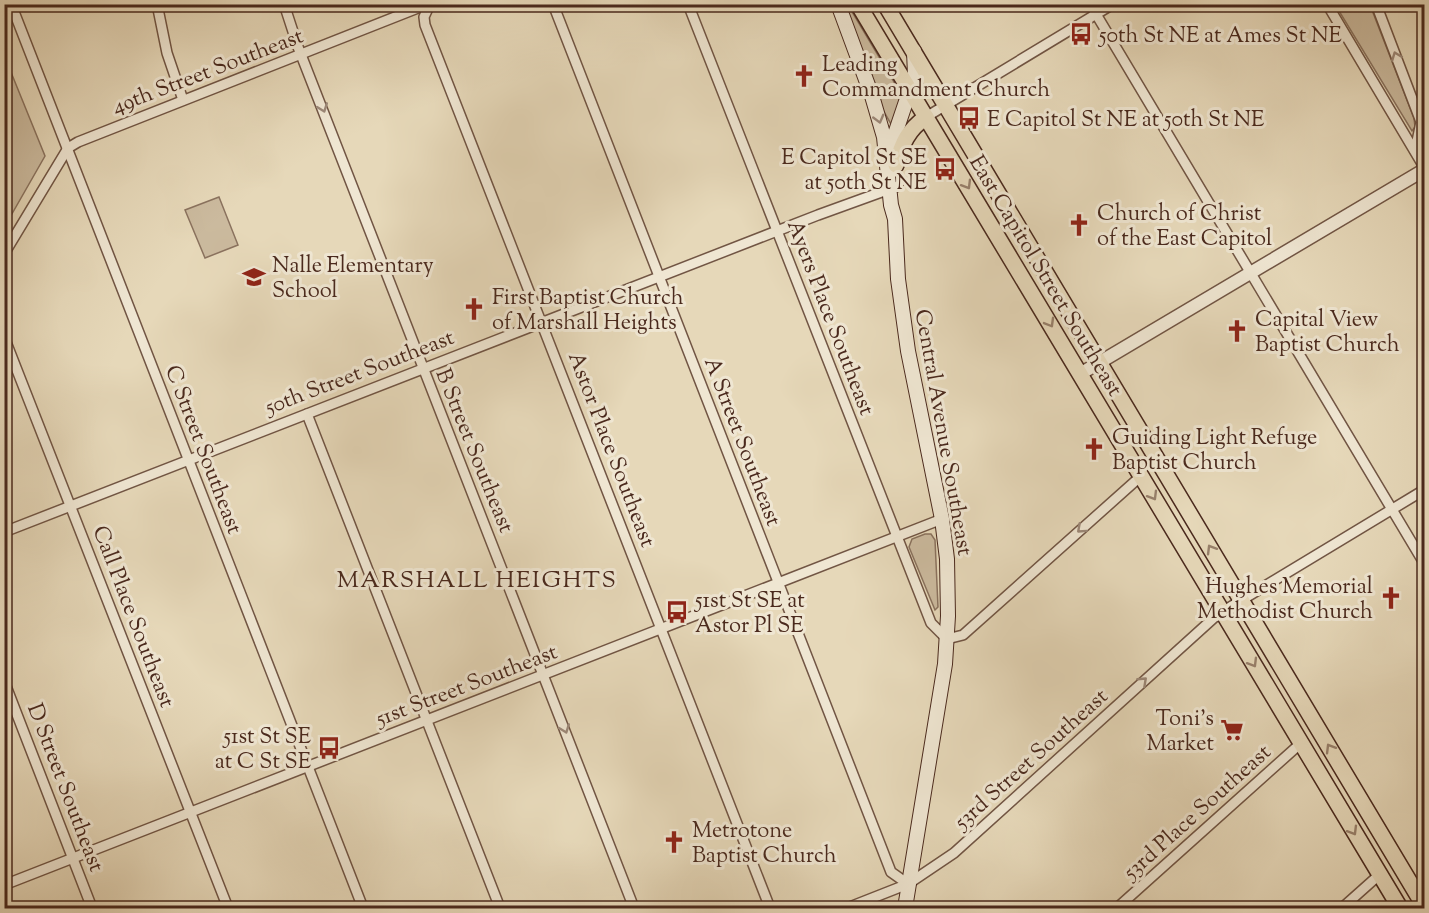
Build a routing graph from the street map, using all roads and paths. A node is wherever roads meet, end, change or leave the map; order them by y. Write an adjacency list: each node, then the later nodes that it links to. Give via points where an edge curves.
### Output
1 (11, 4): 22 (street, C Street Southeast)
2 (157, 4): 19 (street, via 167,53)
3 (284, 4): 17 (street, B Street Southeast)
4 (429, 4): 17 (street, 49th Street Southeast); 31 (street, Astor Place Southeast, via 425,25)
5 (553, 4): 30 (street, A Street Southeast)
6 (688, 4): 27 (street, Ayers Place Southeast)
7 (838, 4): 26 (main road, Central Avenue Southeast, one-way to 26, via 879,115)
8 (858, 4): 18 (main road, East Capitol Street Southeast)
9 (885, 4): 14 (main road)
10 (1090, 4): 15 (street)
11 (1113, 4): 15 (street)
12 (1327, 4): 23 (street)
13 (1376, 4): 23 (street, one-way to 13, via 1421,122)
14 (893, 11): 16 (main road)
15 (1096, 15): 20 (street); 29 (street)
16 (914, 51): 18 (main road); 20 (main road)
17 (301, 54): 19 (street, 49th Street Southeast); 34 (street, B Street Southeast, one-way to 34)
18 (911, 92): 21 (main road, East Capitol Street Southeast); 24 (main road, via 893,140)
19 (183, 100): 22 (street, 49th Street Southeast)
20 (946, 106): 21 (street); 33 (main road)
21 (926, 117): 24 (main road, via 904,138); 35 (main road, East Capitol Street Southeast, one-way to 35)
22 (68, 148): 28 (street); 37 (street, C Street Southeast)
23 (1414, 151): 25 (street)
24 (896, 165): 26 (main road)
25 (1425, 168): 29 (street)
26 (893, 187): 27 (street, 50th Street Southeast); 42 (main road, Central Avenue Southeast, via 898,279 908,351)
27 (777, 231): 30 (street, 50th Street Southeast); 44 (street, Ayers Place Southeast)
28 (4, 254)
29 (1251, 273): 33 (street); 41 (street)
30 (659, 277): 31 (street, 50th Street Southeast); 46 (street, A Street Southeast)
31 (542, 322): 34 (street, 50th Street Southeast); 49 (street, Astor Place Southeast)
32 (4, 337): 40 (street, Call Place Southeast)
33 (1099, 363): 35 (street); 47 (main road, one-way to 33)
34 (423, 368): 36 (street, 50th Street Southeast); 51 (street, B Street Southeast)
35 (1080, 374): 38 (main road, East Capitol Street Southeast)
36 (307, 414): 37 (street, 50th Street Southeast); 53 (street)
37 (188, 460): 40 (street, 50th Street Southeast); 55 (street, C Street Southeast)
38 (1141, 476): 48 (main road, East Capitol Street Southeast, one-way to 48); 50 (street, one-way to 50, via 975,625 960,637)
39 (1425, 490): 41 (street, 53rd Street Southeast)
40 (71, 506): 43 (street, 50th Street Southeast); 56 (street, Call Place Southeast)
41 (1392, 508): 45 (street); 47 (street, 53rd Street Southeast)
42 (942, 519): 44 (street, 51st Street Southeast); 50 (main road, Central Avenue Southeast, via 948,578)
43 (4, 532)
44 (897, 537): 46 (street, 51st Street Southeast); 50 (street, Ayers Place Southeast, via 928,617)
45 (1425, 562)
46 (779, 583): 49 (street, 51st Street Southeast); 59 (street, A Street Southeast, via 891,872)
47 (1241, 599): 48 (street, 53rd Street Southeast); 61 (main road, one-way to 47)
48 (1223, 611): 54 (main road, East Capitol Street Southeast, one-way to 54); 59 (street, 53rd Street Southeast, one-way to 48, via 954,853)
49 (662, 629): 51 (street, 51st Street Southeast); 67 (street, Astor Place Southeast)
50 (947, 639): 59 (main road, Central Avenue Southeast)
51 (543, 675): 53 (street, 51st Street Southeast); 66 (street, B Street Southeast, one-way to 66)
52 (4, 681): 57 (street, D Street Southeast)
53 (426, 720): 55 (street, 51st Street Southeast); 65 (street)
54 (1301, 743): 58 (main road, East Capitol Street Southeast, one-way to 58); 70 (street, 53rd Place Southeast)
55 (308, 766): 56 (street, 51st Street Southeast); 64 (street, C Street Southeast)
56 (191, 812): 57 (street, 51st Street Southeast); 63 (street, Call Place Southeast)
57 (73, 858): 60 (street, 51st Street Southeast); 62 (street, D Street Southeast)
58 (1379, 874): 71 (street); 72 (main road, East Capitol Street Southeast)
59 (908, 884): 68 (street, 53rd Street Southeast); 69 (main road, Central Avenue Southeast)
60 (4, 885)
61 (1425, 906)
62 (92, 909)
63 (228, 909)
64 (363, 909)
65 (500, 909)
66 (634, 909)
67 (770, 909)
68 (847, 909)
69 (904, 909)
70 (1117, 909)
71 (1342, 909)
72 (1400, 909)

